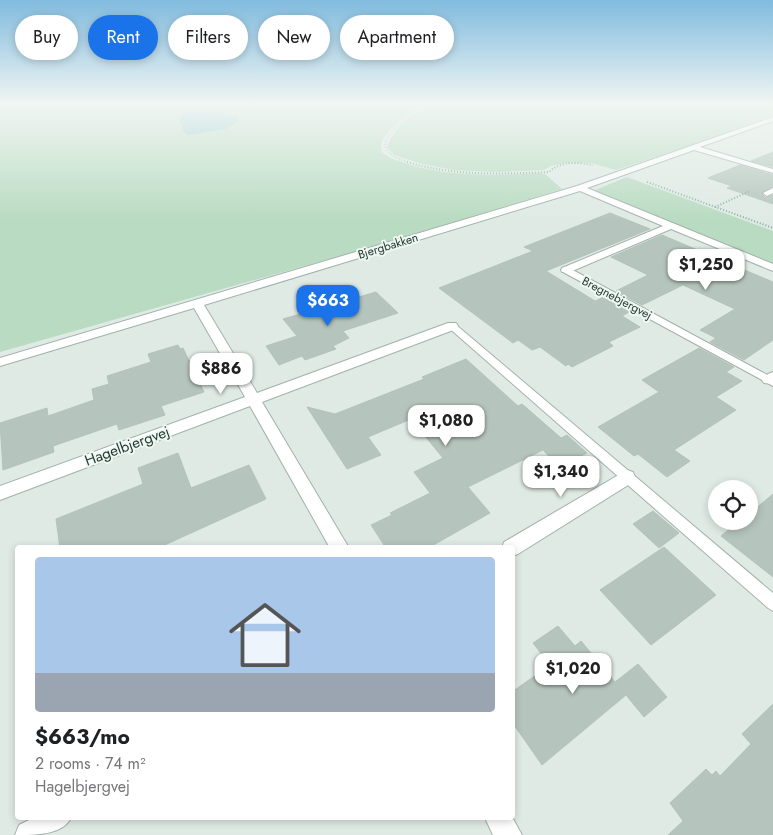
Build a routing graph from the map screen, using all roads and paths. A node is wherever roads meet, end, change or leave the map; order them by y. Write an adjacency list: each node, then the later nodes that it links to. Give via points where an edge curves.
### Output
1 (384, 143): 5 (path, via 384,150 389,155 439,170 479,174 548,172 556,165 582,163)
2 (709, 143): 3 (street, Bjergbakken)
3 (695, 148): 4 (street); 5 (street, Bjergbakken)
4 (773, 171)
5 (622, 174): 6 (street, Bjergbakken); 8 (path)
6 (580, 188): 9 (street); 13 (street, Bjergbakken)
7 (770, 192): 8 (path, via 750,191)
8 (714, 208): 10 (path)
9 (670, 226): 11 (street); 12 (street, Bregnebjergvej)
10 (773, 228)
11 (773, 268)
12 (566, 270): 16 (lane, Bregnebjergvej)
13 (198, 304): 15 (street, Bjergbakken); 17 (street)
14 (452, 326): 17 (street, Hagelbjergvej); 18 (lane)
15 (0, 362)
16 (772, 379)
17 (254, 399): 19 (street, Hagelbjergvej); 20 (street)
18 (627, 477): 21 (street); 22 (lane)
19 (0, 493)
20 (338, 545)
21 (515, 546)
22 (773, 603)
23 (55, 820): 25 (street)
24 (499, 820): 26 (street)
25 (29, 835)
26 (508, 835)

